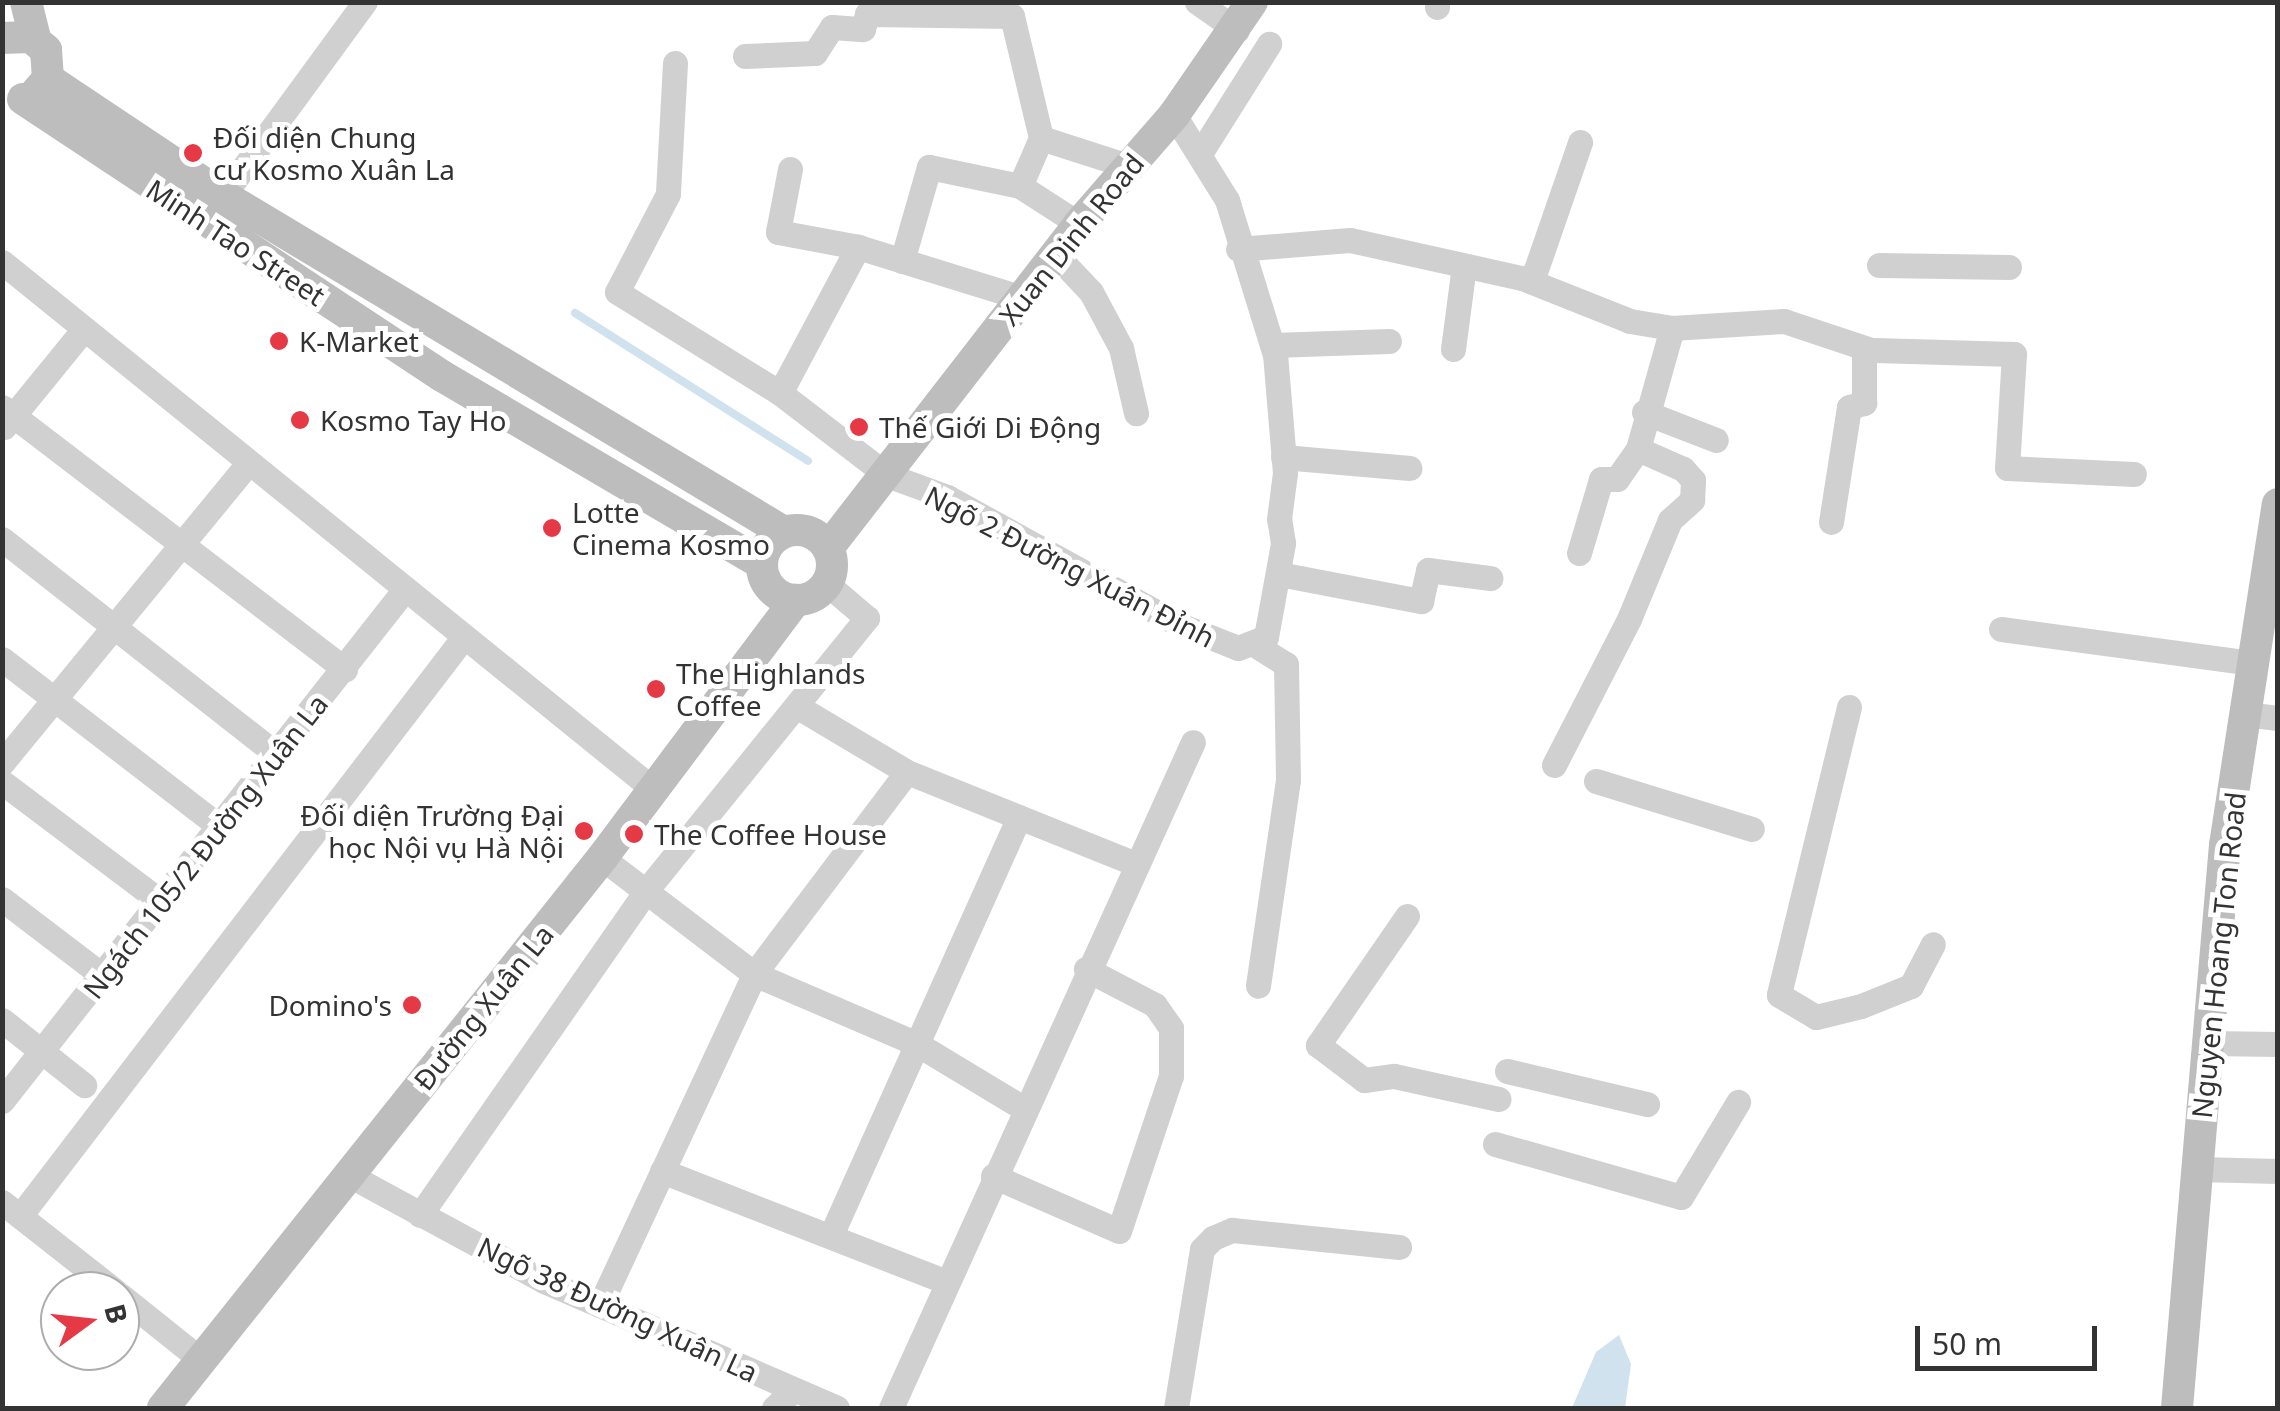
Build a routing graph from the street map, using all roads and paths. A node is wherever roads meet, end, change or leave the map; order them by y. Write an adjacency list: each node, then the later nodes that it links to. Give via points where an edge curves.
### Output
1 (26, 2): 6 (street)
2 (365, 2): 18 (street)
3 (1197, 2): 5 (street)
4 (867, 8): 8 (street, via 863,29 832,27 815,53); 12 (street, via 1012,16)
5 (1244, 16): 11 (street, Xuan Dinh Road)
6 (19, 39): 10 (street, via 50,59)
7 (1270, 44): 14 (street)
8 (745, 56)
9 (675, 63): 36 (street, Ngõ 2 Đường Xuân Đỉnh, via 668,194 617,292)
10 (16, 93): 18 (street, Minh Tao Street)
11 (1174, 115): 14 (street); 15 (street, Xuan Dinh Road)
12 (1041, 138): 15 (street); 17 (street)
13 (1580, 142): 28 (street)
14 (1201, 152): 21 (street, via 1227,200)
15 (1128, 166): 19 (street, Xuan Dinh Road)
16 (790, 169): 20 (street, via 778,232)
17 (1020, 186): 19 (street); 23 (street, via 929,167)
18 (214, 209): 49 (street, Minh Tao Street); 54 (street, Minh Tao Street, via 442,376)
19 (1079, 224): 22 (street, Xuan Dinh Road)
20 (858, 247): 23 (street); 36 (street)
21 (1238, 249): 26 (street, via 1350,240); 33 (street, via 1263,300)
22 (1056, 255): 29 (street, Xuan Dinh Road); 38 (street, via 1091,292 1121,348)
23 (902, 260): 29 (street)
24 (2, 262): 31 (street)
25 (1879, 265): 27 (street)
26 (1464, 266): 28 (street); 34 (street)
27 (2008, 268)
28 (1532, 281): 30 (street, via 1630,321)
29 (1023, 298): 46 (street, Xuan Dinh Road)
30 (1672, 328): 35 (street, via 1784,321); 37 (street)
31 (83, 330): 39 (street); 43 (street)
32 (1389, 342): 33 (street)
33 (1272, 345): 42 (street)
34 (1454, 350)
35 (1869, 350): 45 (street, via 2014,354 2007,468); 48 (street, via 1864,403 1849,407)
36 (780, 394): 46 (street, Ngõ 2 Đường Xuân Đỉnh)
37 (1644, 412): 40 (street); 41 (street)
38 (1136, 413)
39 (6, 416): 51 (street)
40 (1716, 440)
41 (1638, 449): 53 (street, via 1617,480 1601,479); 75 (street, via 1683,469 1693,480 1692,500 1662,534 1629,619)
42 (1283, 457): 44 (street); 55 (street)
43 (249, 462): 51 (street); 58 (street)
44 (1410, 468)
45 (2134, 474)
46 (887, 475): 52 (street); 63 (street, Ngõ 2 Đường Xuân Đỉnh, via 948,497 1219,645)
47 (2278, 504): 65 (street, Nguyen Hoang Ton Road)
48 (1830, 522)
49 (784, 532): 52 (street, via 812,533); 54 (street, via 770,542)
50 (2, 538): 60 (street)
51 (185, 544): 60 (street); 66 (street)
52 (828, 548): 57 (street)
53 (1579, 553)
54 (762, 564): 59 (street, via 770,587)
55 (1279, 574): 56 (street, via 1421,601 1428,570); 63 (street, via 1266,637)
56 (1490, 578)
57 (827, 584): 59 (street, via 813,597); 69 (street, via 867,618)
58 (405, 589): 62 (street); 66 (street, Ngách 105/2 Đường Xuân La)
59 (796, 600): 79 (street, Đường Xuân La)
60 (117, 624): 67 (street); 73 (street)
61 (2002, 629): 65 (street)
62 (463, 638): 79 (street); 112 (street)
63 (1255, 645): 93 (street, via 1286,664 1288,780)
64 (2, 659): 67 (street)
65 (2253, 663): 70 (street, Nguyen Hoang Ton Road)
66 (345, 669): 73 (street, Ngách 105/2 Đường Xuân La)
67 (56, 697): 74 (street); 81 (street)
68 (1849, 706): 89 (street, via 1779,995 1816,1017 1860,1006 1911,986)
69 (798, 707): 76 (street); 85 (street)
70 (2245, 714): 71 (street); 95 (street, Nguyen Hoang Ton Road, via 2225,845)
71 (2278, 718)
72 (1192, 742): 84 (street)
73 (278, 755): 81 (street, Ngách 105/2 Đường Xuân La)
74 (4, 756)
75 (1554, 765)
76 (906, 772): 80 (street); 91 (street)
77 (2, 782): 87 (street)
78 (1596, 782): 82 (street)
79 (653, 789): 83 (street, Đường Xuân La)
80 (1019, 817): 84 (street); 96 (street)
81 (220, 827): 87 (street, Ngách 105/2 Đường Xuân La)
82 (1752, 829)
83 (602, 858): 85 (street); 110 (street, Đường Xuân La)
84 (1133, 863): 90 (street)
85 (645, 892): 91 (street); 113 (street)
86 (2, 899): 92 (street)
87 (161, 902): 92 (street, Ngách 105/2 Đường Xuân La)
88 (1407, 916): 101 (street, via 1318,1045 1364,1080 1394,1076)
89 (1932, 944)
90 (1086, 970): 105 (street); 111 (street, via 1155,1005 1170,1028 1171,1076 1119,1231)
91 (754, 974): 96 (street); 108 (street)
92 (102, 976): 98 (street, Ngách 105/2 Đường Xuân La)
93 (1258, 986)
94 (2, 1020): 98 (street)
95 (2208, 1042): 97 (street); 107 (street, Nguyen Hoang Ton Road)
96 (916, 1044): 105 (street); 114 (street)
97 (2278, 1044)
98 (42, 1052): 100 (street); 102 (street, Ngách 105/2 Đường Xuân La)
99 (1508, 1071): 104 (street)
100 (84, 1085)
101 (1499, 1099)
102 (2, 1102)
103 (1738, 1102): 106 (street, via 1681,1197)
104 (1647, 1104)
105 (1023, 1108): 111 (street)
106 (1495, 1144)
107 (2197, 1169): 109 (street); 127 (street, Nguyen Hoang Ton Road)
108 (662, 1170): 114 (street); 118 (street)
109 (2278, 1171)
110 (349, 1175): 113 (street, Ngõ 38 Đường Xuân La); 120 (street, Đường Xuân La)
111 (993, 1176): 117 (street)
112 (11, 1209): 116 (street)
113 (420, 1215): 118 (street, Ngõ 38 Đường Xuân La)
114 (832, 1232): 117 (street)
115 (1399, 1247): 126 (street, via 1232,1230 1212,1238 1202,1249)
116 (89, 1271)
117 (947, 1282): 125 (street)
118 (600, 1305): 121 (street, Ngõ 38 Đường Xuân La)
119 (140, 1311): 120 (street)
120 (201, 1360): 122 (street, Đường Xuân La)
121 (794, 1390): 123 (street); 124 (street, Ngõ 38 Đường Xuân La)
122 (163, 1408)
123 (774, 1408)
124 (837, 1408)
125 (892, 1408)
126 (1176, 1408)
127 (2177, 1408)

